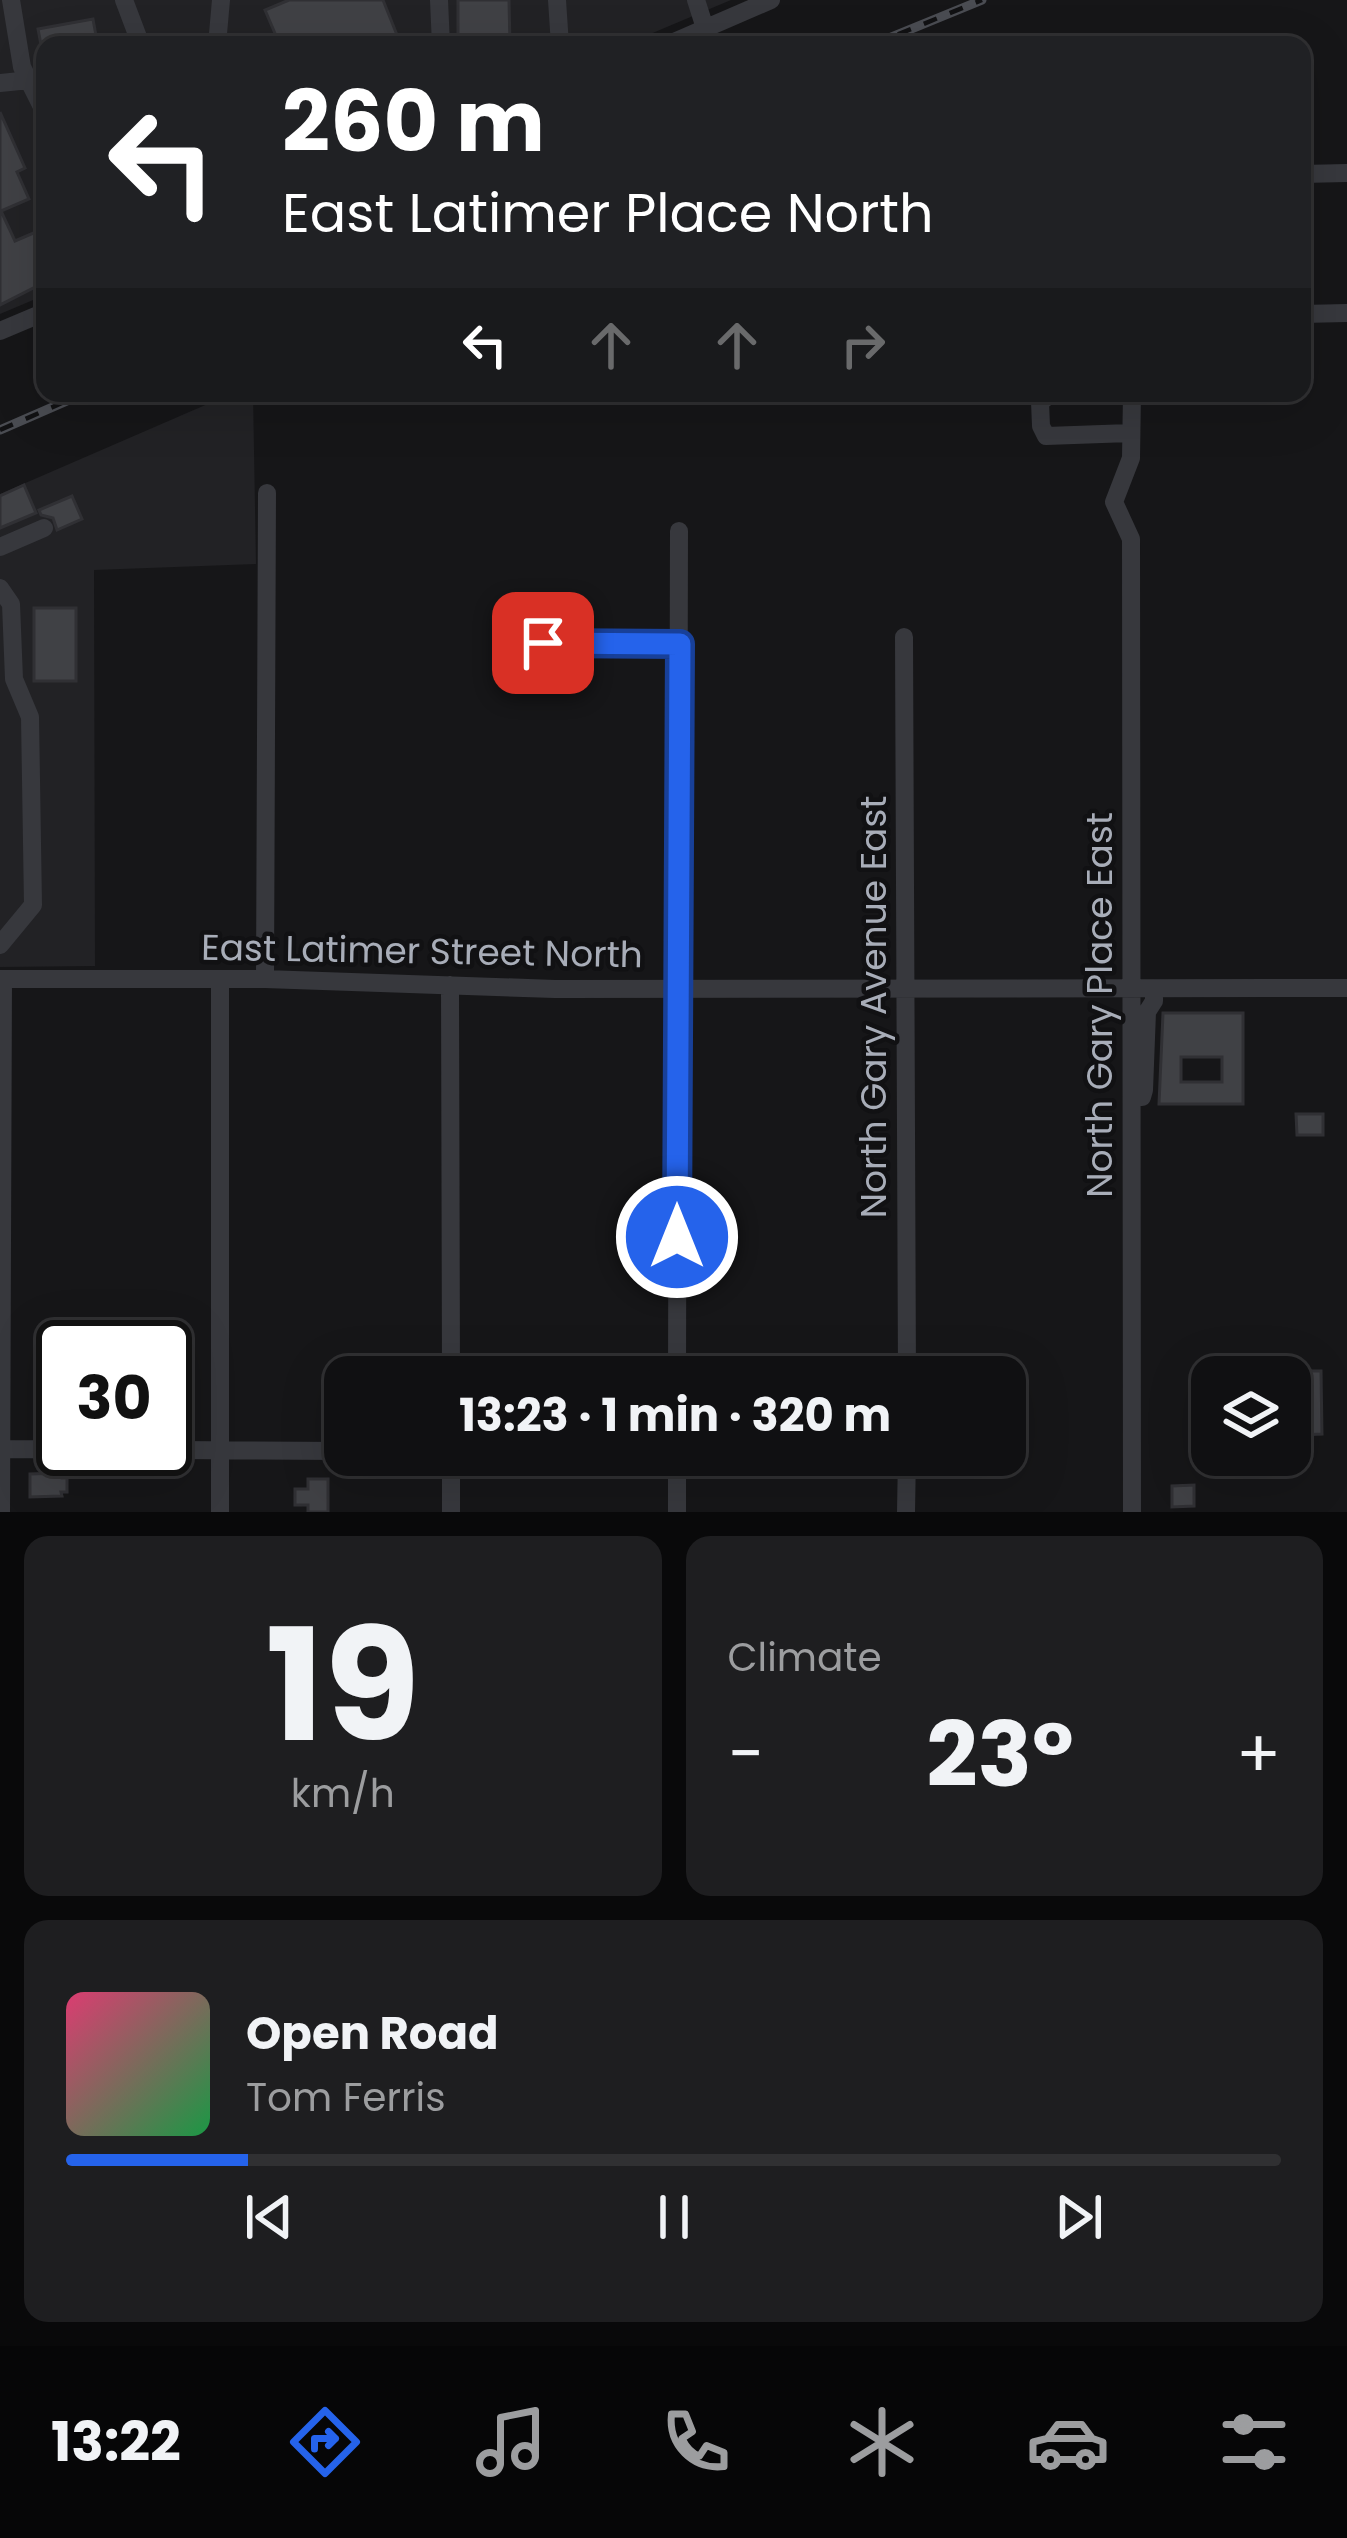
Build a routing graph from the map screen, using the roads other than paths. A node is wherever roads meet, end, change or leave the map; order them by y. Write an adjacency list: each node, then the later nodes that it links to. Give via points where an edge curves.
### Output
1 (11, 0): 14 (street)
2 (124, 0): 9 (street)
3 (221, 0): 10 (street)
4 (439, 0): 11 (street)
5 (557, 0): 12 (street)
6 (696, 0): 8 (street)
7 (771, 0): 8 (street)
8 (705, 28): 13 (street)
9 (138, 36)
10 (218, 36)
11 (441, 36)
12 (559, 36)
13 (687, 36)
14 (30, 80): 15 (street); 16 (street)
15 (0, 83)
16 (36, 93)
17 (1347, 173): 18 (street)
18 (1311, 174)
19 (1347, 313): 20 (street)
20 (1311, 314)
21 (36, 316): 22 (street)
22 (0, 332)
23 (1040, 402): 25 (street, via 1046,436)
24 (1132, 402): 25 (street)
25 (1130, 433): 43 (street, North Gary Place East, via 1131,458 1114,502 1131,539)
26 (267, 493): 38 (street)
27 (44, 528): 29 (street)
28 (679, 531): 33 (street)
29 (0, 547)
30 (0, 588): 34 (street, via 11,604)
31 (904, 638): 42 (street, North Gary Avenue East)
32 (543, 643): 33 (street)
33 (680, 644): 40 (street)
34 (7, 680): 35 (street, via 30,717 33,905)
35 (0, 945)
36 (2, 979): 37 (street, East Latimer Street North); 49 (street)
37 (220, 979): 38 (street, East Latimer Street North); 50 (street)
38 (265, 979): 39 (street, East Latimer Street North)
39 (450, 986): 40 (street, East Latimer Street North); 46 (street)
40 (678, 988): 42 (street, East Latimer Street North); 47 (street)
41 (1347, 988): 44 (street, East Latimer Street North)
42 (906, 989): 43 (street, East Latimer Street North); 48 (street, North Gary Avenue East)
43 (1131, 989): 44 (street, East Latimer Street North); 45 (street, North Gary Place East)
44 (1154, 995): 45 (street, via 1144,1090)
45 (1132, 1097): 60 (street, North Gary Place East)
46 (451, 1356)
47 (677, 1356)
48 (907, 1356)
49 (1, 1449): 50 (street); 55 (street)
50 (220, 1450): 51 (street); 56 (street)
51 (324, 1450)
52 (451, 1476): 57 (street)
53 (677, 1476): 58 (street)
54 (907, 1476): 59 (street)
55 (1, 1512)
56 (220, 1512)
57 (451, 1512)
58 (677, 1512)
59 (906, 1512)
60 (1132, 1512)

